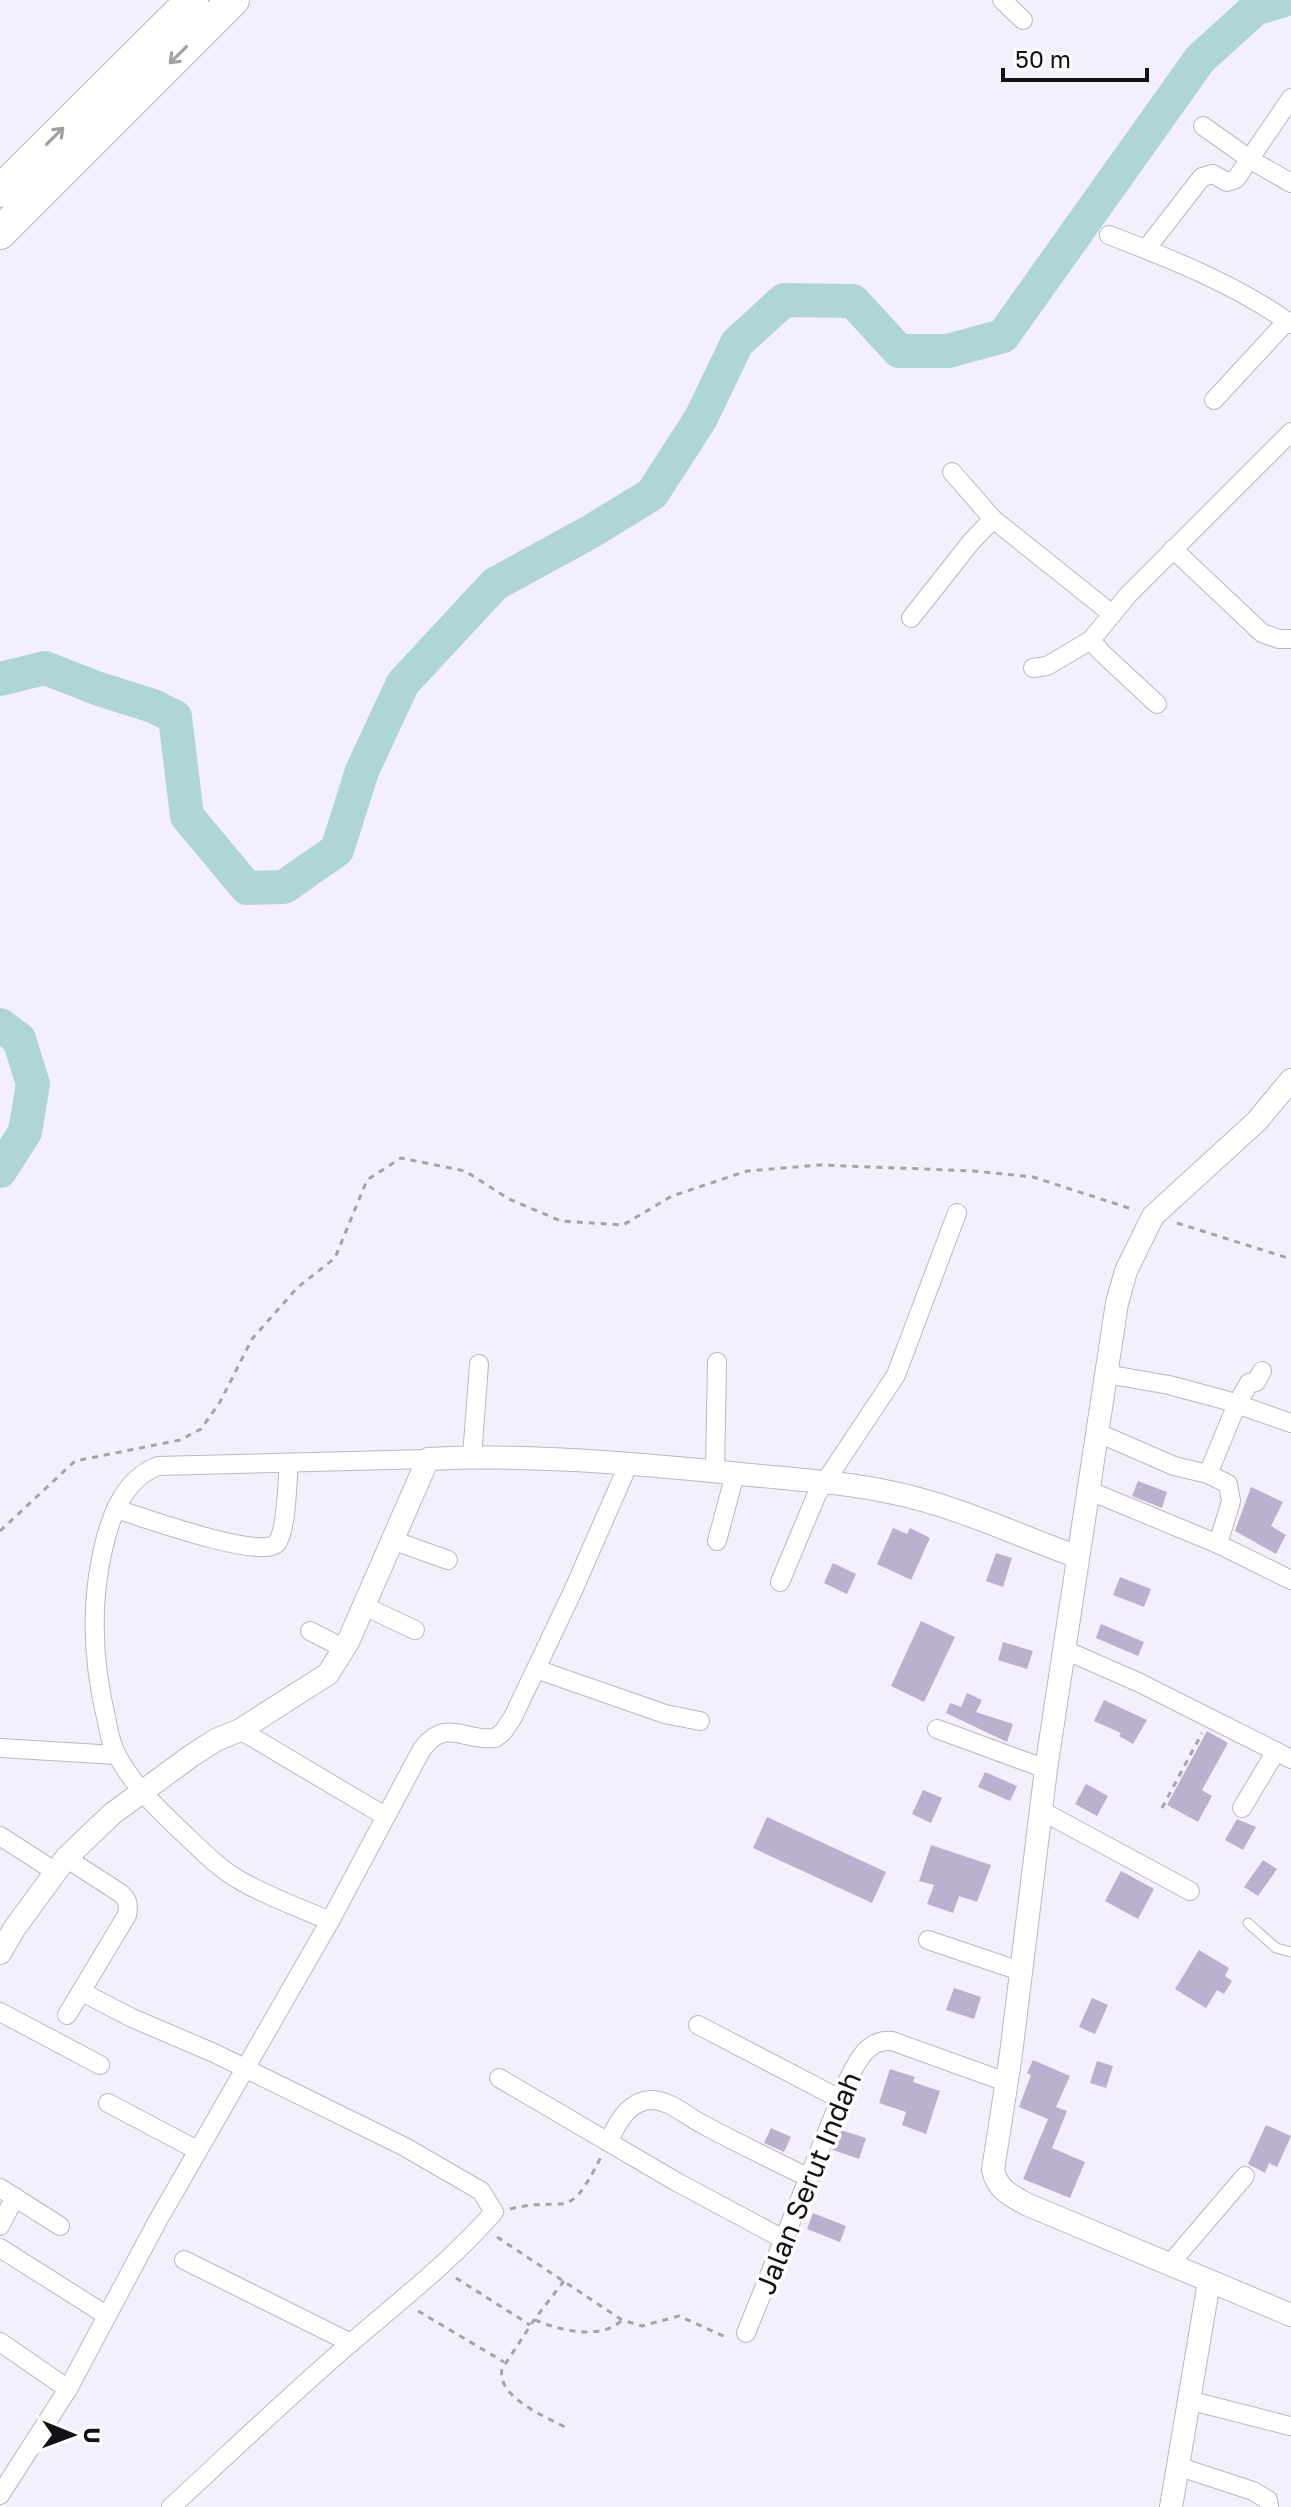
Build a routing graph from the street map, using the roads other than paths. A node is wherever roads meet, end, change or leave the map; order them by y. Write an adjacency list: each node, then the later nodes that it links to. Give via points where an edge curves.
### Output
1 (192, 0): 9 (highway, one-way to 1)
2 (233, 0): 10 (highway, one-way to 10)
3 (1002, 0): 4 (street)
4 (1023, 20)
5 (1291, 98): 7 (street)
6 (1203, 126): 7 (street)
7 (1251, 160): 8 (street); 12 (street, via 1236,179 1202,177)
8 (1291, 183)
9 (0, 191)
10 (0, 233)
11 (1109, 235): 12 (street)
12 (1146, 249): 13 (street)
13 (1289, 322): 14 (street)
14 (1214, 400)
15 (1291, 432): 18 (street)
16 (952, 472): 17 (street)
17 (993, 519): 19 (street); 20 (street)
18 (1173, 549): 19 (street); 21 (street, via 1262,633)
19 (1112, 614): 22 (street)
20 (911, 618)
21 (1291, 639)
22 (1091, 640): 23 (street, via 1047,666); 24 (street)
23 (1033, 668)
24 (1157, 704)
25 (1291, 1080): 30 (street, via 1247,1131 1179,1190 1148,1226 1126,1271)
26 (957, 1213): 40 (street, via 896,1375)
27 (717, 1362): 38 (street)
28 (479, 1364): 34 (street)
29 (1262, 1371): 31 (street)
30 (1106, 1374): 31 (street); 33 (street)
31 (1237, 1404): 32 (street); 39 (street)
32 (1291, 1423)
33 (1096, 1432): 39 (street, via 1174,1466); 41 (street)
34 (472, 1457): 35 (street); 37 (street)
35 (428, 1459): 36 (street); 43 (street)
36 (289, 1463): 42 (street, via 158,1466 137,1477); 42 (street, via 281,1532 270,1548 199,1535)
37 (629, 1463): 38 (street); 55 (street)
38 (725, 1472): 40 (street); 44 (street)
39 (1208, 1474): 45 (street, via 1228,1484 1231,1496)
40 (826, 1482): 46 (street, via 942,1506); 49 (street)
41 (1090, 1491): 45 (street); 46 (street)
42 (116, 1509): 60 (street, via 102,1551 94,1627 104,1711)
43 (392, 1540): 47 (street); 50 (street)
44 (717, 1541)
45 (1218, 1544): 48 (street)
46 (1078, 1557): 54 (street)
47 (448, 1560)
48 (1291, 1580)
49 (780, 1582)
50 (364, 1606): 51 (street); 53 (street)
51 (415, 1630)
52 (310, 1631): 53 (street)
53 (345, 1649): 58 (street, via 321,1681)
54 (1065, 1650): 61 (street); 62 (street)
55 (536, 1669): 56 (street, via 650,1710); 66 (street, via 500,1736 442,1732 429,1740)
56 (700, 1721)
57 (937, 1729): 62 (street)
58 (240, 1730): 63 (street, via 216,1740); 66 (street)
59 (0, 1748): 60 (street)
60 (116, 1755): 63 (street)
61 (1283, 1756): 64 (street)
62 (1046, 1769): 65 (street)
63 (141, 1793): 68 (street); 70 (street, via 210,1859 240,1880)
64 (1242, 1808)
65 (1042, 1811): 69 (street); 75 (street)
66 (385, 1816): 70 (street)
67 (0, 1836): 68 (street)
68 (61, 1865): 74 (street); 76 (street, via 120,1893 129,1907)
69 (1190, 1891)
70 (330, 1921): 81 (street)
71 (1248, 1923): 73 (lane, via 1276,1948)
72 (928, 1940): 75 (street)
73 (1291, 1952)
74 (0, 1953)
75 (1020, 1971): 83 (street)
76 (82, 1992): 78 (street); 81 (street)
77 (0, 2012): 80 (street)
78 (67, 2015)
79 (698, 2025): 84 (street)
80 (100, 2065)
81 (244, 2068): 87 (street); 102 (street, via 465,2181 481,2191 494,2212 471,2239)
82 (499, 2078): 86 (street)
83 (1006, 2082): 84 (street, Jalan Serut Indah, via 886,2040 865,2050); 96 (street, via 993,2164 1000,2186 1026,2204)
84 (840, 2099): 89 (street, Jalan Serut Indah)
85 (108, 2103): 87 (street)
86 (609, 2142): 89 (street, via 618,2121 636,2104 650,2100 668,2104); 93 (street)
87 (197, 2150): 98 (street)
88 (1245, 2176): 96 (street)
89 (809, 2178): 93 (street, Jalan Serut Indah)
90 (7, 2192): 91 (street); 92 (street)
91 (0, 2226)
92 (60, 2226)
93 (785, 2240): 100 (street, Jalan Serut Indah)
94 (0, 2248): 98 (street)
95 (184, 2260): 102 (street)
96 (1169, 2265): 97 (street)
97 (1209, 2282): 99 (street); 104 (street)
98 (106, 2315): 103 (street)
99 (1291, 2315)
100 (746, 2333)
101 (0, 2342): 103 (street)
102 (351, 2343): 108 (street)
103 (68, 2389): 107 (street)
104 (1188, 2400): 105 (street); 106 (street)
105 (1290, 2426)
106 (1177, 2466): 109 (street); 110 (street, via 1253,2491 1268,2500)
107 (0, 2495)
108 (171, 2507)
109 (1171, 2507)
110 (1269, 2507)

